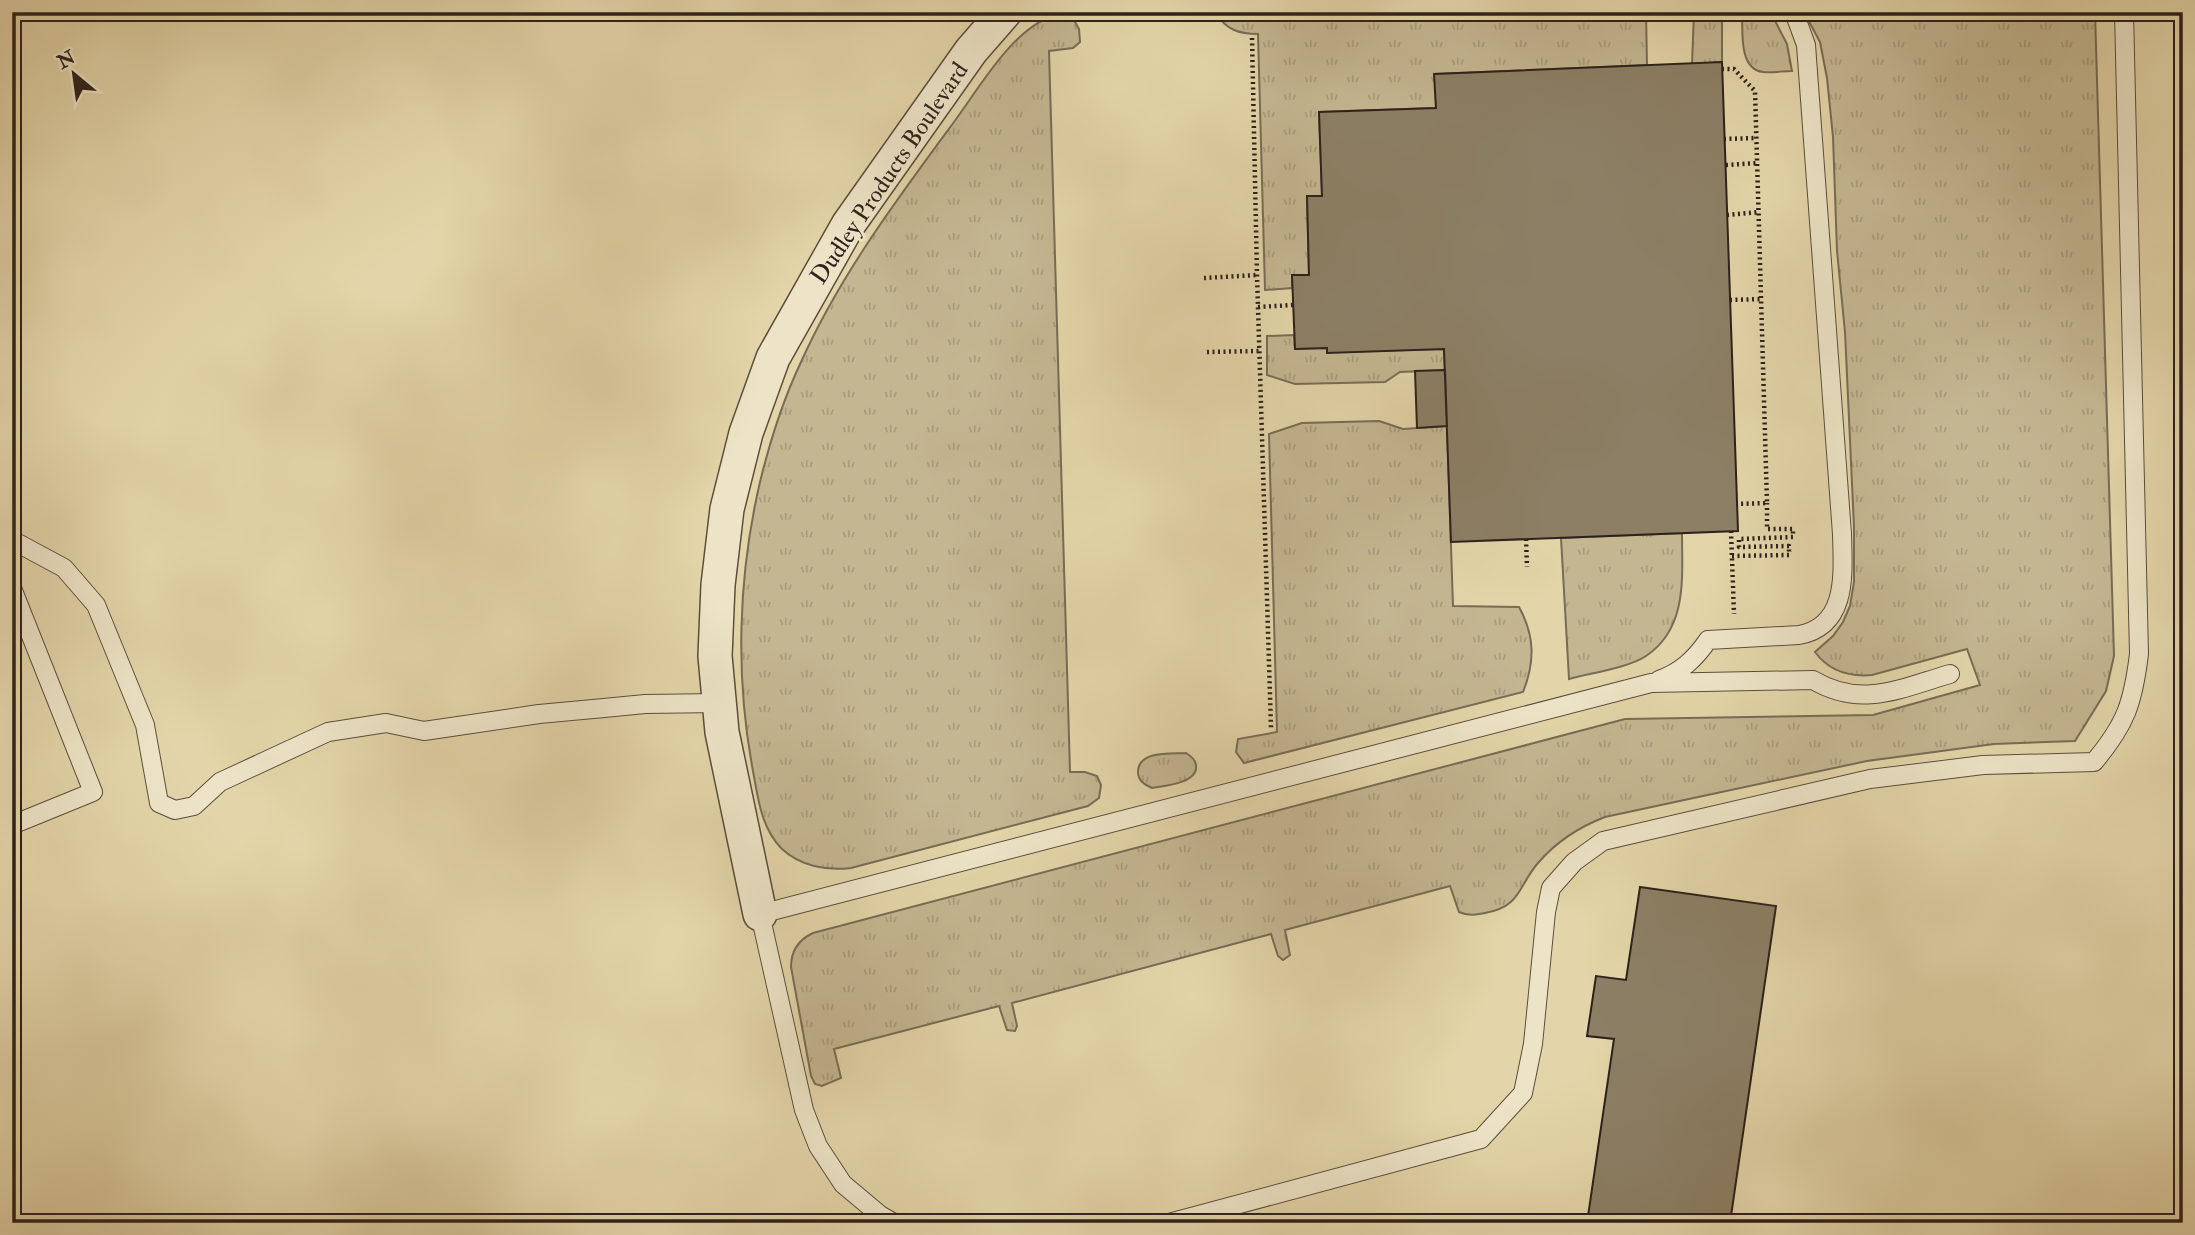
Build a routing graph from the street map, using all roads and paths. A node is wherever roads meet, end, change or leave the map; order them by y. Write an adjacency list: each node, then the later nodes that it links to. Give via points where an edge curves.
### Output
1 (1005, 12): 31 (street, Dudley Products Boulevard, via 971,51 848,225 773,358 746,433 727,509 715,656)
2 (1794, 12): 28 (lane, via 1806,45 1843,568 1837,607 1814,632)
3 (2124, 12): 36 (lane, via 2139,654 2125,719 2107,746 2094,762 1983,765 1870,779 1603,841 1574,862 1551,888 1523,1093 1481,1139)
4 (1252, 38): 12 (path)
5 (1722, 69): 6 (path, via 1734,69 1755,91)
6 (1757, 138): 7 (path); 8 (path)
7 (1724, 139)
8 (1758, 163): 9 (path); 10 (path)
9 (1726, 165)
10 (1759, 212): 11 (path); 14 (path)
11 (1727, 215)
12 (1257, 275): 13 (path); 17 (path)
13 (1204, 278)
14 (1762, 299): 15 (path); 20 (path)
15 (1730, 300)
16 (1293, 305): 17 (path)
17 (1258, 307): 18 (path)
18 (1259, 351): 19 (path); 32 (path)
19 (1207, 352)
20 (1767, 503): 21 (path); 25 (path, via 1768,529 1793,529 1793,537 1739,539 1739,547 1789,546 1789,555)
21 (1737, 504)
22 (1731, 531): 25 (path)
23 (1526, 539): 26 (path)
24 (12, 540): 31 (lane, via 64,569 96,605 145,725 159,803 175,810 194,806 220,782 328,732 386,723 424,732 539,714 645,704)
25 (1732, 556): 28 (path)
26 (1527, 567)
27 (12, 588): 33 (lane, via 93,792)
28 (1734, 638): 30 (lane, via 1708,640 1695,658 1672,676)
29 (1950, 674): 30 (lane, via 1876,696 1848,695 1813,681)
30 (1651, 684): 34 (lane)
31 (719, 703): 34 (street, Dudley Products Boulevard)
32 (1270, 728)
33 (12, 825)
34 (760, 914): 35 (lane, via 804,1110 818,1146 843,1184)
35 (894, 1223)
36 (1169, 1223)

